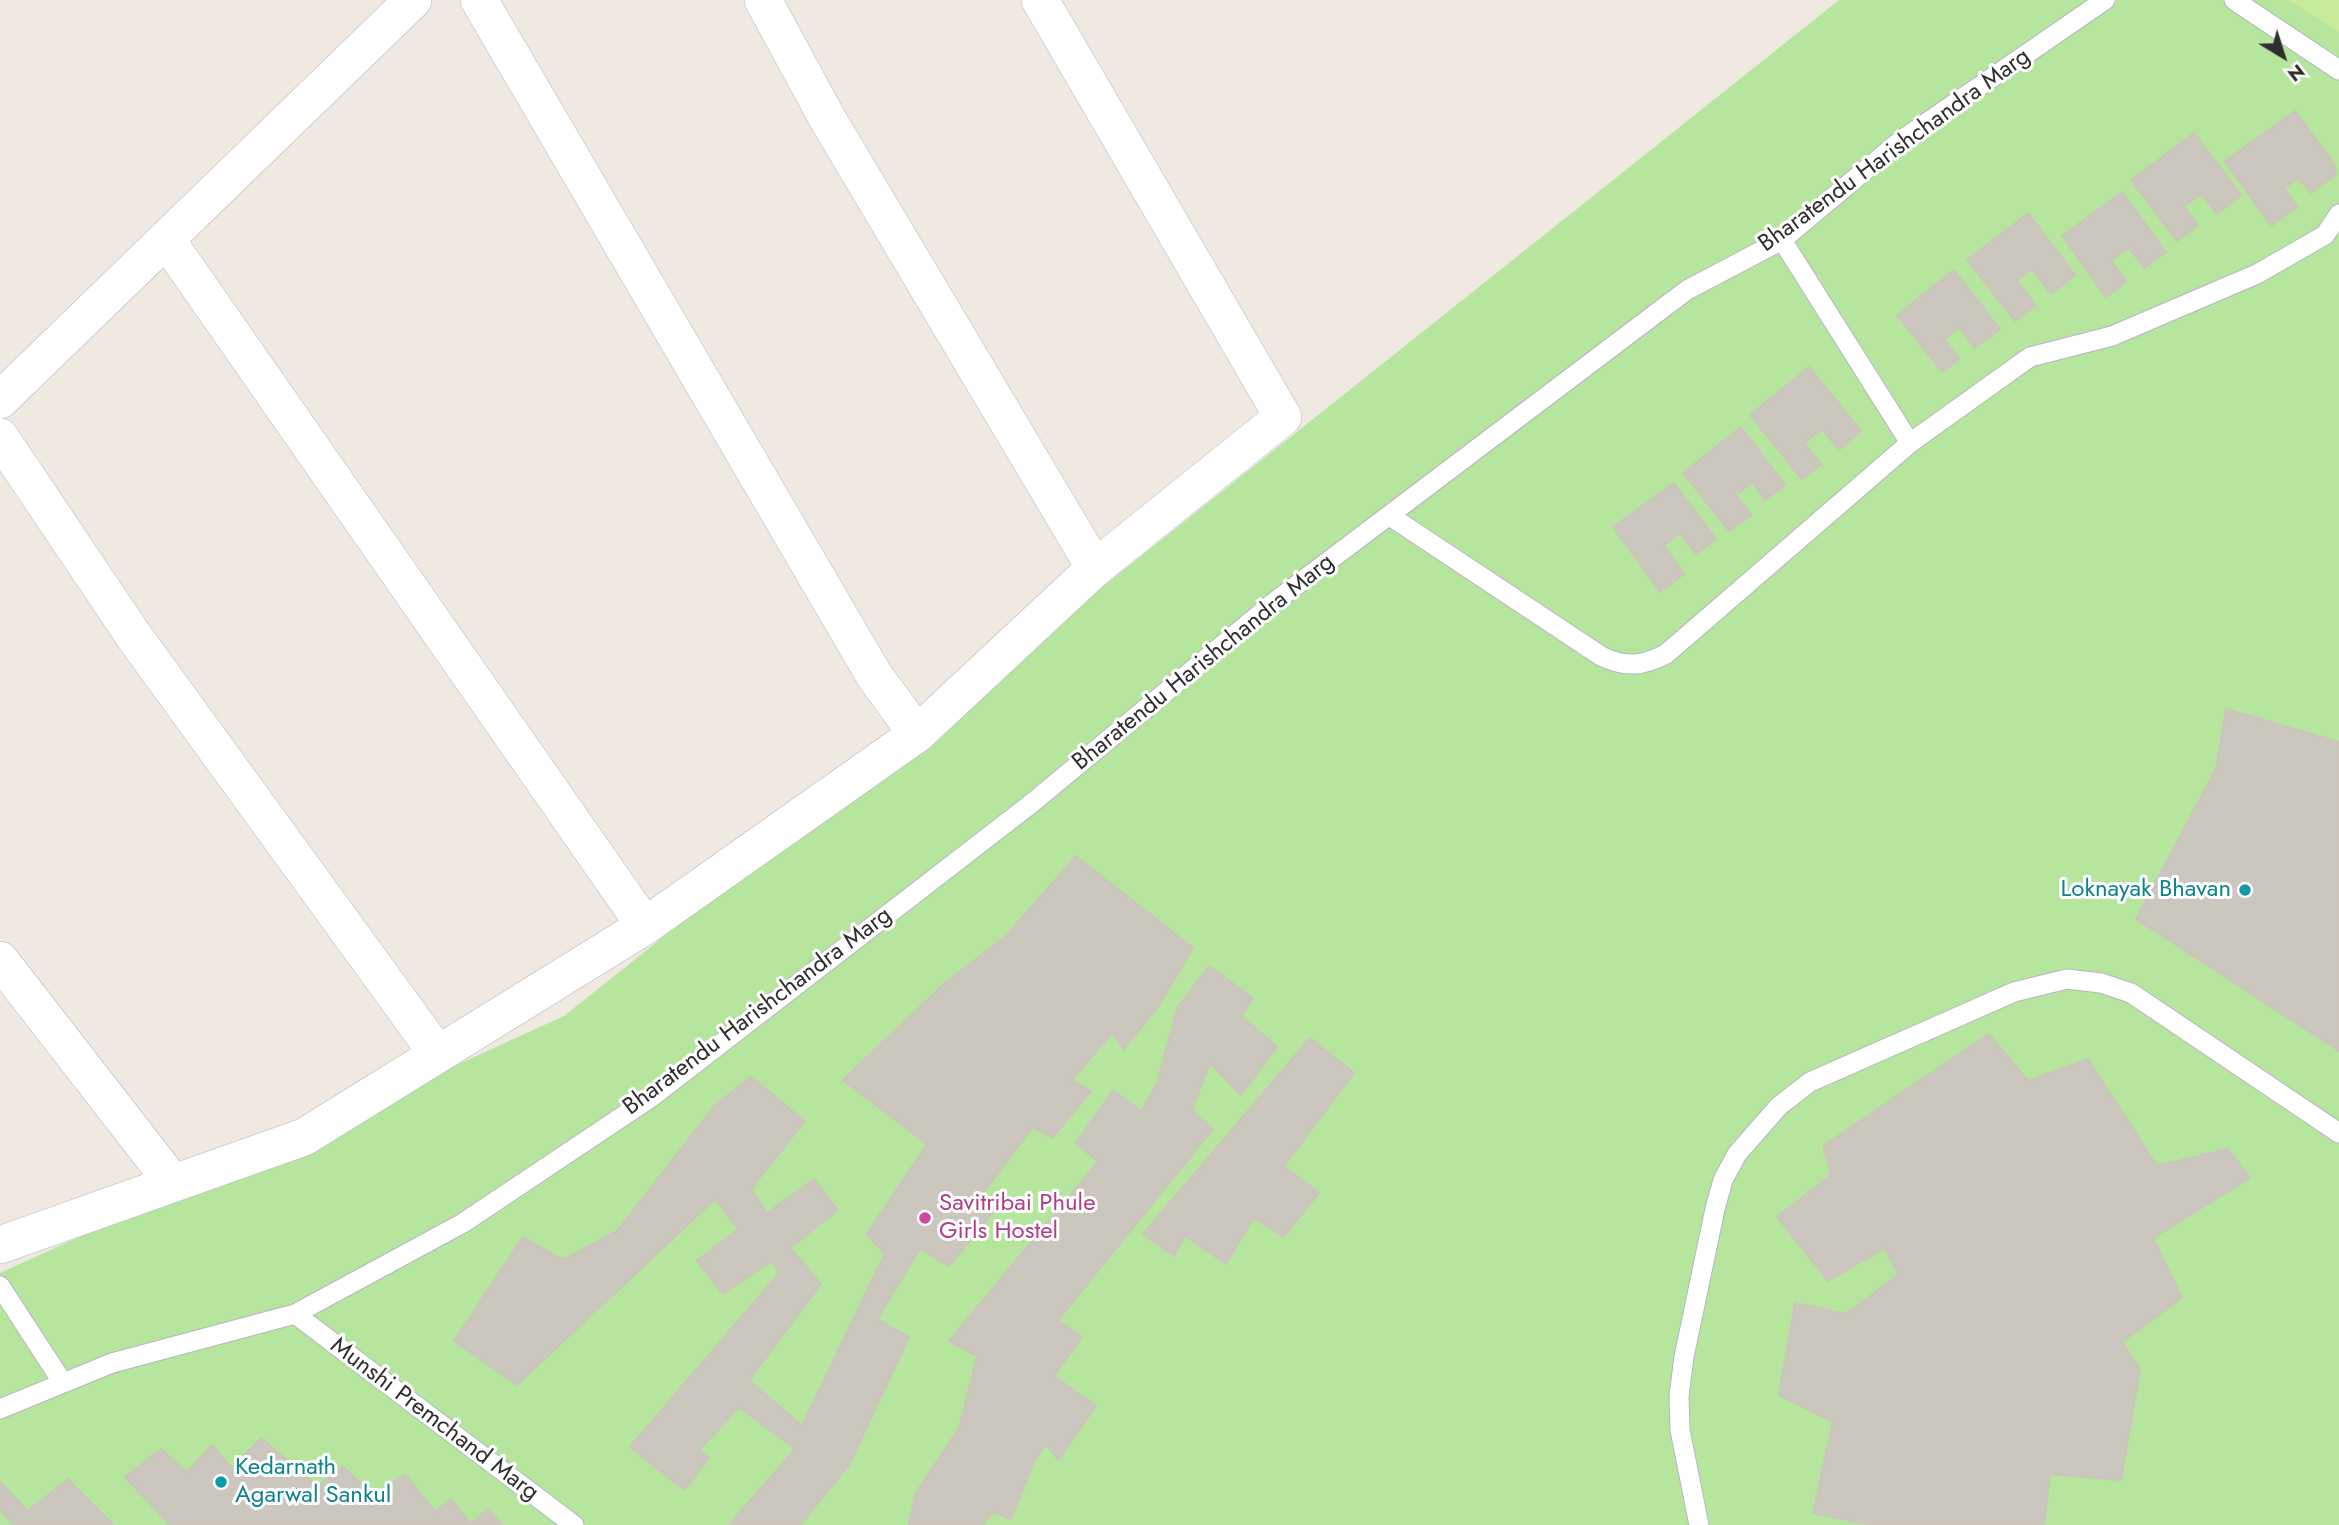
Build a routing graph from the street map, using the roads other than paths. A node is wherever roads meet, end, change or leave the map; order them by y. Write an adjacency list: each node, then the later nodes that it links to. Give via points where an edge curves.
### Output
1 (413, 0): 9 (street)
2 (479, 0): 16 (street, via 874,675)
3 (763, 0): 15 (street, via 827,118)
4 (1040, 0): 15 (street, via 1283,417)
5 (2105, 0): 10 (lane, Bharatendu Harishchandra Marg, via 1900,141)
6 (2234, 0): 7 (lane)
7 (2339, 70)
8 (2339, 214): 13 (lane, via 2325,235 2257,274 2112,336 2031,357)
9 (166, 239): 11 (street); 17 (street)
10 (1782, 240): 13 (lane); 14 (lane, Bharatendu Harishchandra Marg, via 1688,290)
11 (0, 400)
12 (0, 437): 19 (street, via 133,635)
13 (1910, 443): 14 (lane, via 1666,654 1640,665 1601,656)
14 (1390, 516): 24 (lane, Bharatendu Harishchandra Marg, via 1273,603 1032,803 653,1096 463,1223)
15 (1094, 568): 16 (street)
16 (917, 734): 17 (street)
17 (645, 926): 19 (street)
18 (0, 960): 21 (street)
19 (437, 1053): 21 (street, via 304,1137)
20 (2339, 1133): 28 (lane, via 2131,993 2067,979 2014,992 1811,1082 1779,1106 1737,1154 1715,1209 1679,1396 1680,1430)
21 (173, 1183): 22 (street)
22 (0, 1245)
23 (0, 1286): 25 (lane)
24 (295, 1314): 25 (lane, Bharatendu Harishchandra Marg, via 112,1363); 27 (lane, Munshi Premchand Marg)
25 (63, 1383): 26 (lane, Bharatendu Harishchandra Marg)
26 (0, 1409)
27 (575, 1525)
28 (1699, 1525)

